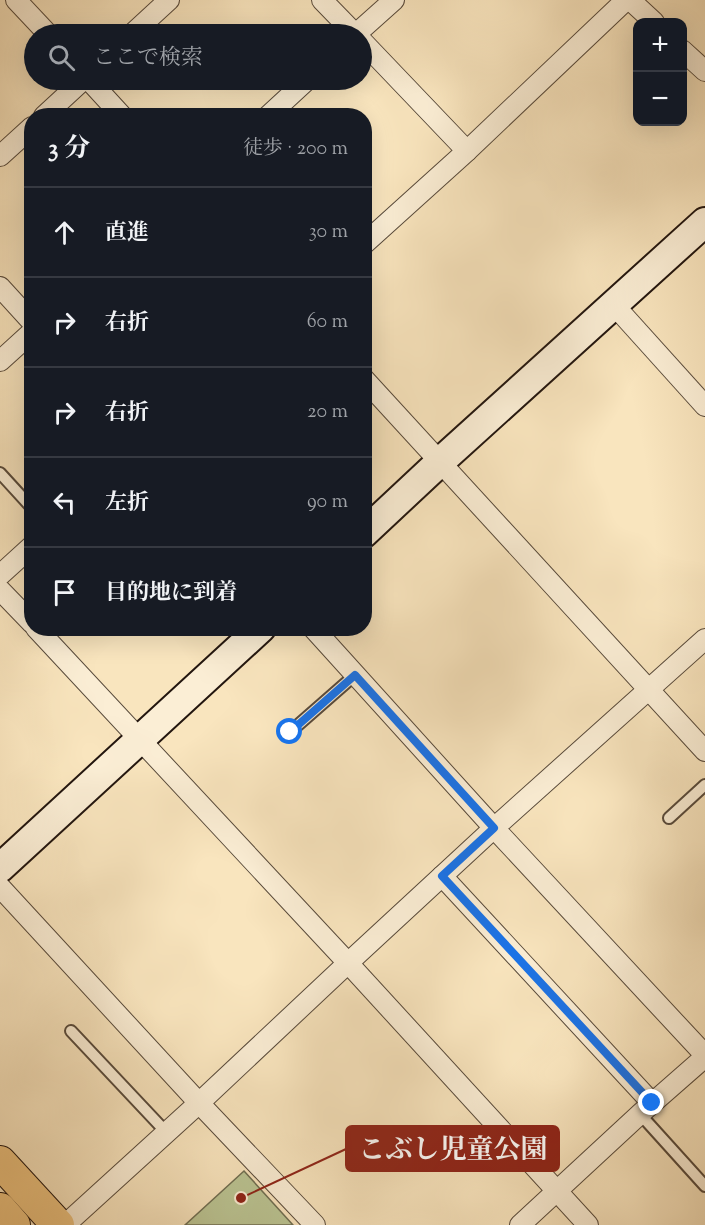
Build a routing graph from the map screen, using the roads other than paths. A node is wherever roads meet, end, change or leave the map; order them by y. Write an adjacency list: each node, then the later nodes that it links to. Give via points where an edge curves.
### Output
1 (16, 0): 7 (street)
2 (170, 0): 8 (street)
3 (322, 0): 9 (street)
4 (394, 0): 10 (street)
5 (628, 0): 6 (street); 21 (street)
6 (649, 18)
7 (39, 24)
8 (143, 24)
9 (346, 24)
10 (367, 24)
11 (372, 51): 21 (street)
12 (687, 55): 13 (street)
13 (705, 71)
14 (72, 90): 17 (street)
15 (98, 90): 18 (street)
16 (296, 90): 19 (street)
17 (53, 108)
18 (115, 108)
19 (277, 108)
20 (24, 134): 22 (street)
21 (467, 151): 24 (street)
22 (0, 156)
23 (705, 222): 26 (street)
24 (372, 237)
25 (0, 287): 27 (street)
26 (614, 305): 31 (street); 32 (street)
27 (24, 313)
28 (24, 339): 29 (street)
29 (0, 361)
30 (372, 387): 32 (street)
31 (705, 405)
32 (441, 461): 35 (street); 45 (street)
33 (0, 473): 34 (lane)
34 (24, 499)
35 (372, 526)
36 (24, 553): 37 (street)
37 (0, 574)
38 (0, 590): 39 (street)
39 (24, 615)
40 (44, 636): 47 (street)
41 (252, 636): 47 (street)
42 (320, 636): 44 (street)
43 (705, 639): 45 (street)
44 (355, 675): 46 (lane); 51 (street)
45 (649, 689): 48 (street); 51 (street)
46 (290, 732)
47 (141, 739): 52 (street); 55 (street)
48 (705, 751)
49 (705, 785): 50 (lane)
50 (669, 818)
51 (494, 828): 53 (street); 57 (street)
52 (0, 868)
53 (442, 876): 55 (street); 59 (street)
54 (0, 887): 58 (street)
55 (348, 963): 58 (street); 63 (street)
56 (72, 1031): 60 (lane)
57 (705, 1056): 59 (street)
58 (199, 1103): 60 (street); 68 (street)
59 (646, 1109): 62 (lane); 63 (street)
60 (166, 1132): 67 (street)
61 (2, 1167): 66 (main road)
62 (705, 1186)
63 (556, 1191): 69 (street); 70 (street)
64 (0, 1209): 65 (main road)
65 (14, 1225)
66 (58, 1225)
67 (65, 1225)
68 (315, 1225)
69 (519, 1225)
70 (588, 1225)

